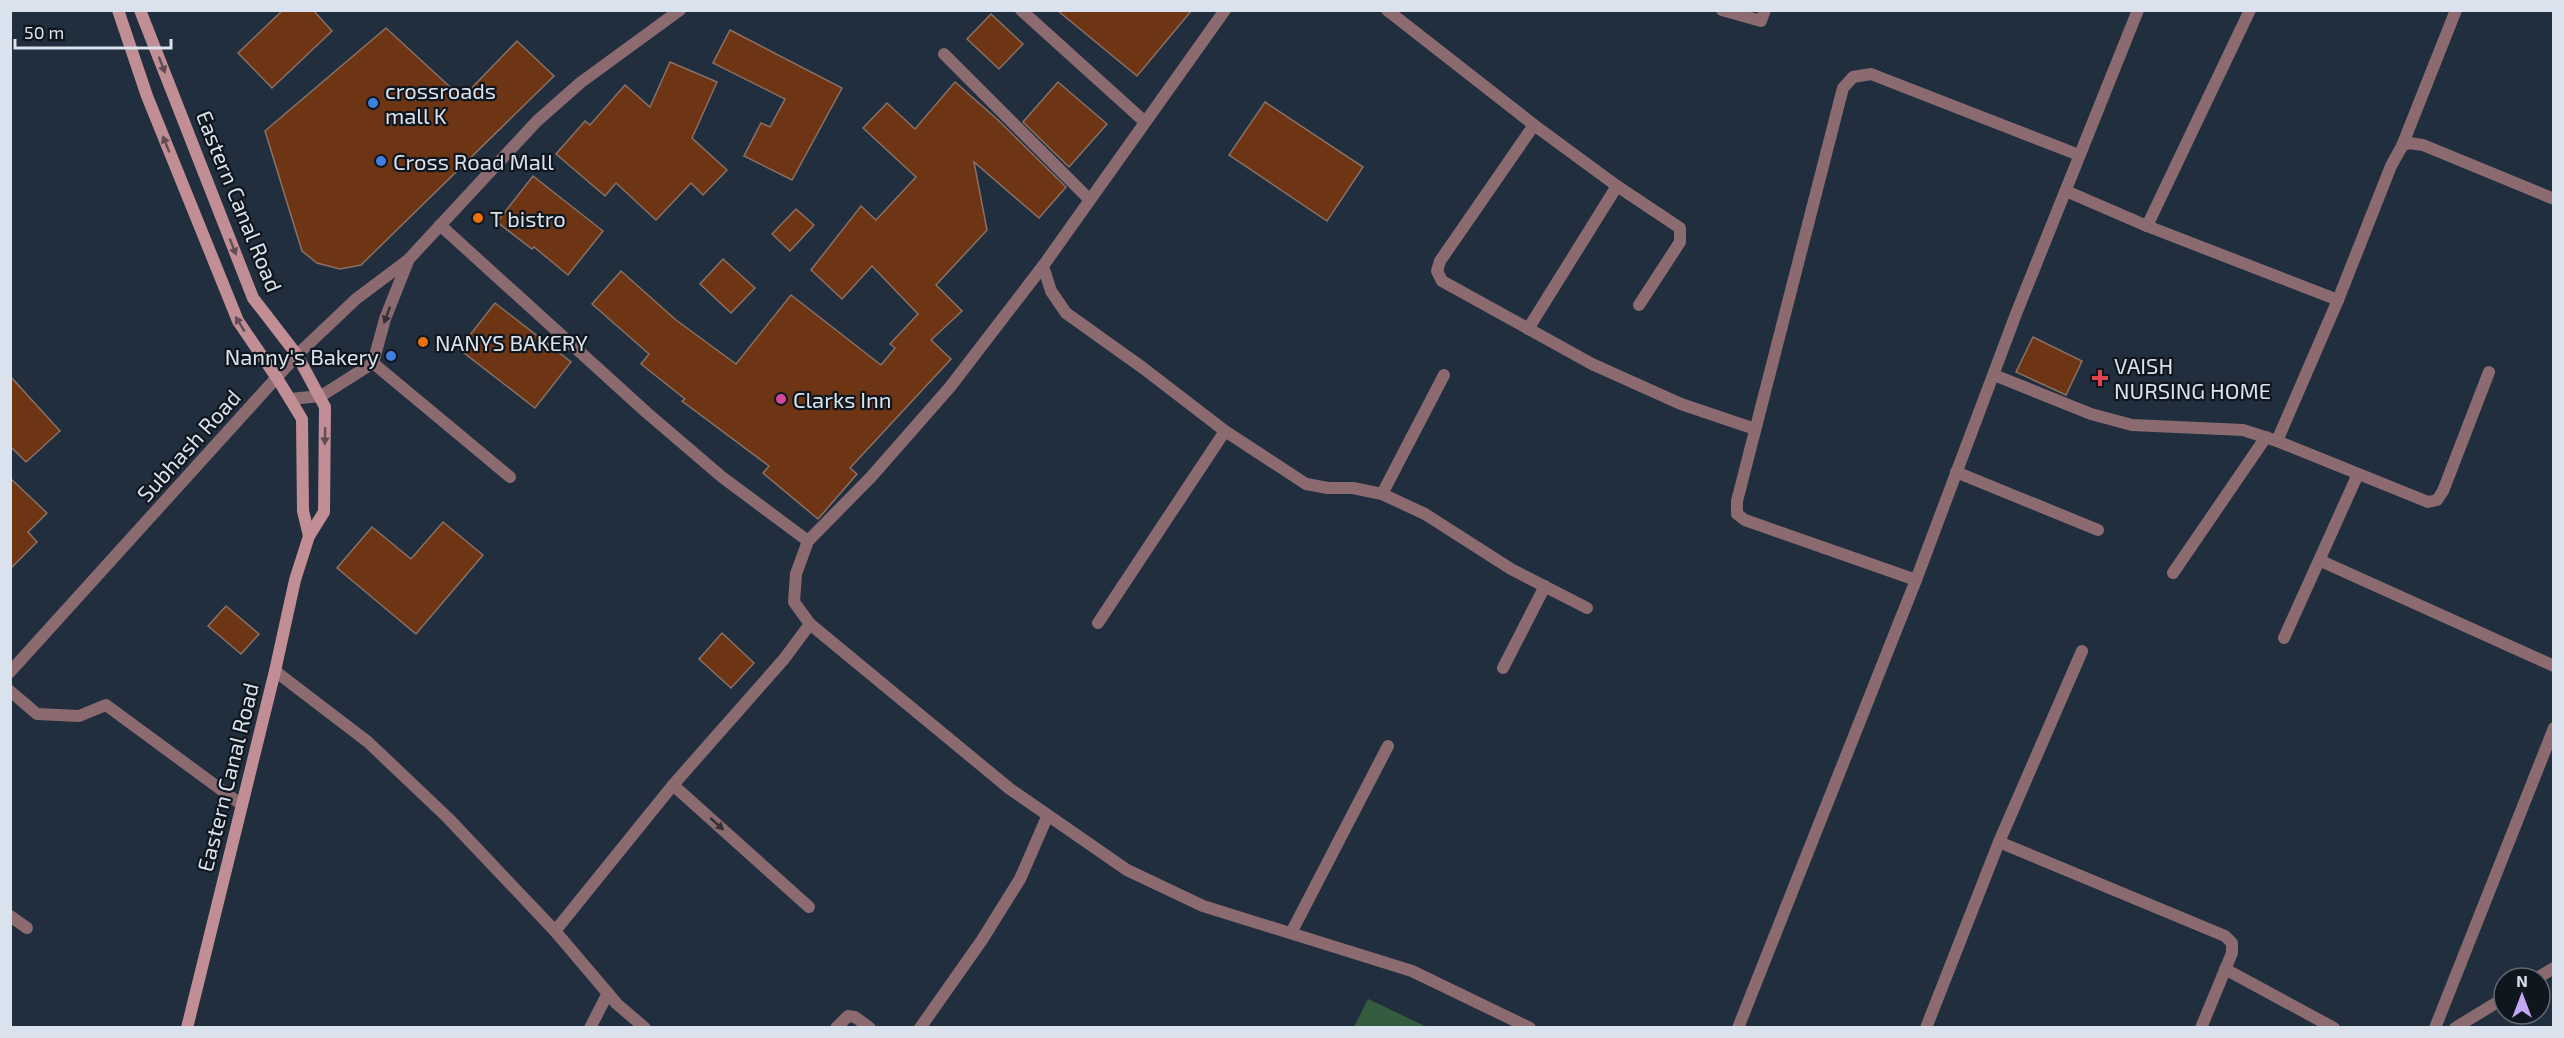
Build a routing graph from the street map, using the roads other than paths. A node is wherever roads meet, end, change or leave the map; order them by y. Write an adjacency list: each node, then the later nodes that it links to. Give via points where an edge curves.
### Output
1 (118, 10): 33 (main road, Eastern Canal Road, one-way to 1, via 238,321 147,96)
2 (140, 10): 28 (main road, Eastern Canal Road, one-way to 28, via 253,298)
3 (680, 10): 21 (street, Subhash Road, via 580,83 537,121)
4 (1021, 10): 13 (street)
5 (1225, 10): 13 (street)
6 (1387, 10): 14 (street)
7 (1722, 10): 8 (street, via 1761,21)
8 (1765, 10)
9 (2138, 10): 16 (street)
10 (2250, 10): 22 (street)
11 (2456, 10): 15 (street)
12 (944, 54): 20 (street)
13 (1145, 122): 20 (street)
14 (1534, 125): 17 (street); 27 (street, via 1440,261 1437,271 1442,281)
15 (2402, 146): 19 (street, via 2423,145); 25 (street)
16 (2079, 155): 18 (street); 36 (street, via 1871,74 1852,77 1843,88)
17 (1617, 186): 26 (street, via 1680,228 1680,242); 27 (street)
18 (2066, 191): 22 (street); 32 (street)
19 (2553, 199)
20 (1089, 200): 24 (street)
21 (440, 225): 23 (street, Subhash Road); 45 (street, via 654,419 722,477)
22 (2147, 226): 25 (street)
23 (408, 260): 28 (street, Subhash Road, via 356,299); 29 (street, Subhash Road, one-way to 29)
24 (1043, 266): 37 (street, via 1051,291 1066,313); 45 (street, via 950,387)
25 (2338, 300): 38 (street)
26 (1640, 305)
27 (1528, 329): 36 (street, via 1671,400)
28 (297, 355): 33 (street, Subhash Road); 34 (main road, Eastern Canal Road)
29 (373, 363): 34 (street); 41 (street)
30 (2489, 372): 40 (street, via 2444,491 2437,500 2428,502)
31 (1444, 375): 42 (street)
32 (1994, 375): 38 (street, via 2091,414 2132,425 2243,430); 39 (street)
33 (277, 378): 35 (main road, Eastern Canal Road); 58 (street, Subhash Road)
34 (321, 396): 35 (street); 44 (main road, Eastern Canal Road, one-way to 44, via 325,407 324,512)
35 (290, 399): 44 (main road, Eastern Canal Road, via 302,419 303,511)
36 (1755, 429): 48 (street, via 1737,514)
37 (1225, 431): 42 (street, via 1306,484); 51 (street)
38 (2272, 439): 40 (street); 47 (street)
39 (1956, 471): 43 (street); 48 (street)
40 (2358, 474): 46 (street)
41 (510, 477)
42 (1382, 494): 49 (street, via 1425,514)
43 (2098, 530)
44 (309, 536): 57 (main road, Eastern Canal Road)
45 (808, 541): 52 (street, via 796,574 794,602)
46 (2320, 561): 53 (street); 55 (street)
47 (2173, 573)
48 (1916, 580): 81 (street)
49 (1545, 586): 50 (street); 56 (street)
50 (1587, 608)
51 (1098, 623)
52 (810, 624): 62 (street); 64 (street)
53 (2284, 638)
54 (2082, 651): 65 (street)
55 (2553, 666)
56 (1503, 668)
57 (275, 670): 63 (main road, Eastern Canal Road); 69 (street, via 368,742 448,818)
58 (10, 672)
59 (10, 691): 63 (street, via 37,714 79,716 106,705)
60 (2553, 728): 85 (street)
61 (1388, 746): 70 (street)
62 (673, 785): 66 (street, one-way to 66); 69 (street)
63 (242, 805): 74 (main road, Eastern Canal Road)
64 (1047, 817): 70 (street, via 1127,870 1203,906); 79 (street, via 1020,879)
65 (1999, 842): 71 (street, via 2225,936 2232,943 2232,953); 82 (street)
66 (809, 907)
67 (10, 916): 68 (street)
68 (27, 928)
69 (555, 932): 72 (street)
70 (1290, 933): 80 (street, via 1412,971)
71 (2225, 969): 83 (street); 84 (street)
72 (608, 993): 75 (street); 76 (street)
73 (2492, 1005): 86 (street)
74 (187, 1028)
75 (590, 1028)
76 (645, 1028)
77 (836, 1028): 78 (street, via 848,1016)
78 (870, 1028)
79 (920, 1028)
80 (1530, 1028)
81 (1738, 1028)
82 (1926, 1028)
83 (2201, 1028)
84 (2334, 1028)
85 (2435, 1028)
86 (2455, 1028)

